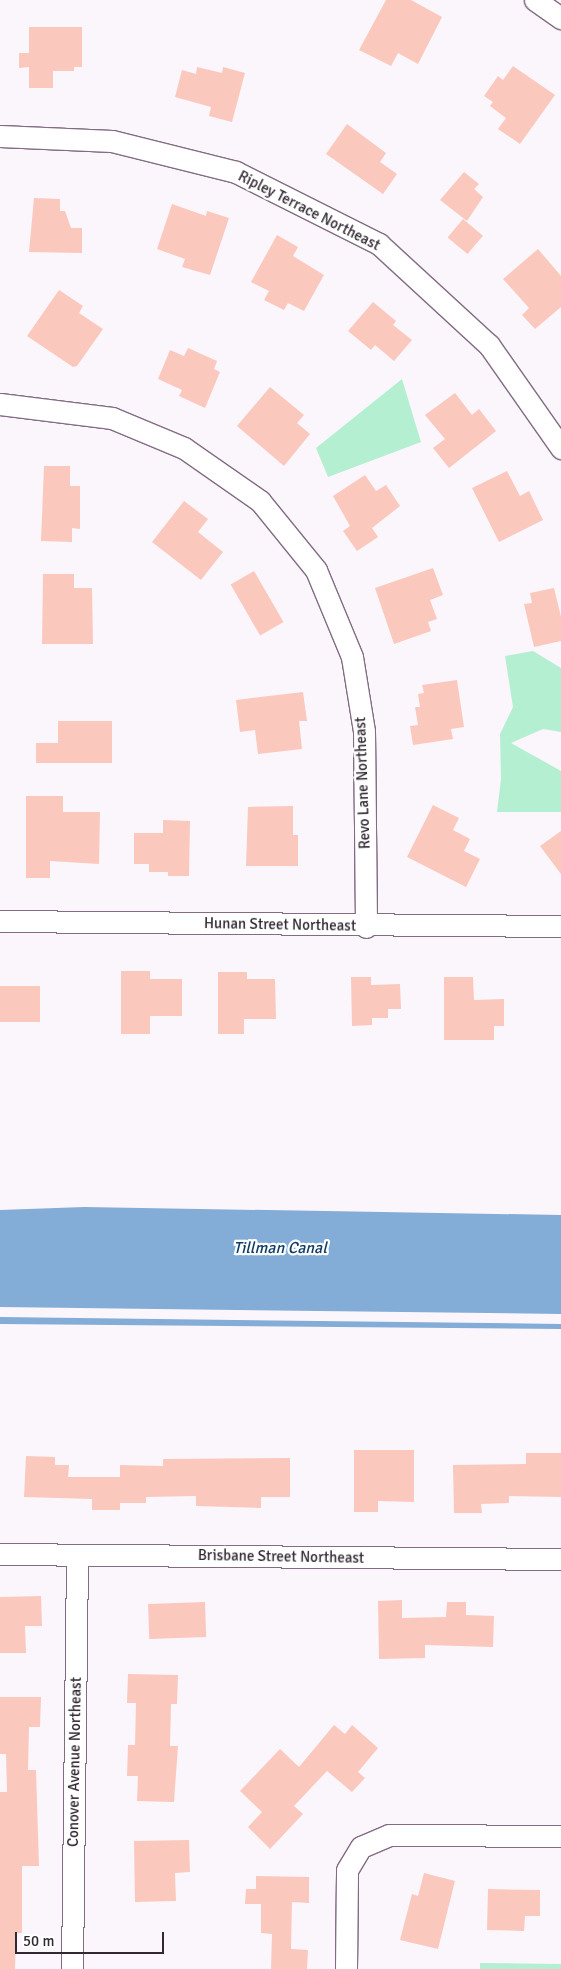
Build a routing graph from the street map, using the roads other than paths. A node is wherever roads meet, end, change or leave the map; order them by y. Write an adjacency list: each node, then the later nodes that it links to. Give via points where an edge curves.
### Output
1 (534, 0): 2 (street)
2 (561, 18)
3 (0, 136): 5 (street, Ripley Terrace Northeast, via 112,141 236,172 379,244 489,345)
4 (0, 404): 8 (street, Revo Lane Northeast, via 112,418 184,448 260,501 316,570 352,657 364,731)
5 (561, 448)
6 (0, 921): 8 (street, Hunan Street Northeast)
7 (561, 926): 8 (street, Hunan Street Northeast)
8 (366, 927)
9 (0, 1554): 10 (street, Brisbane Street Northeast)
10 (77, 1555): 11 (street, Brisbane Street Northeast); 13 (street, Conover Avenue Northeast)
11 (561, 1559)
12 (561, 1836): 14 (street, via 389,1835 361,1847 348,1870)
13 (72, 1969)
14 (346, 1969)

